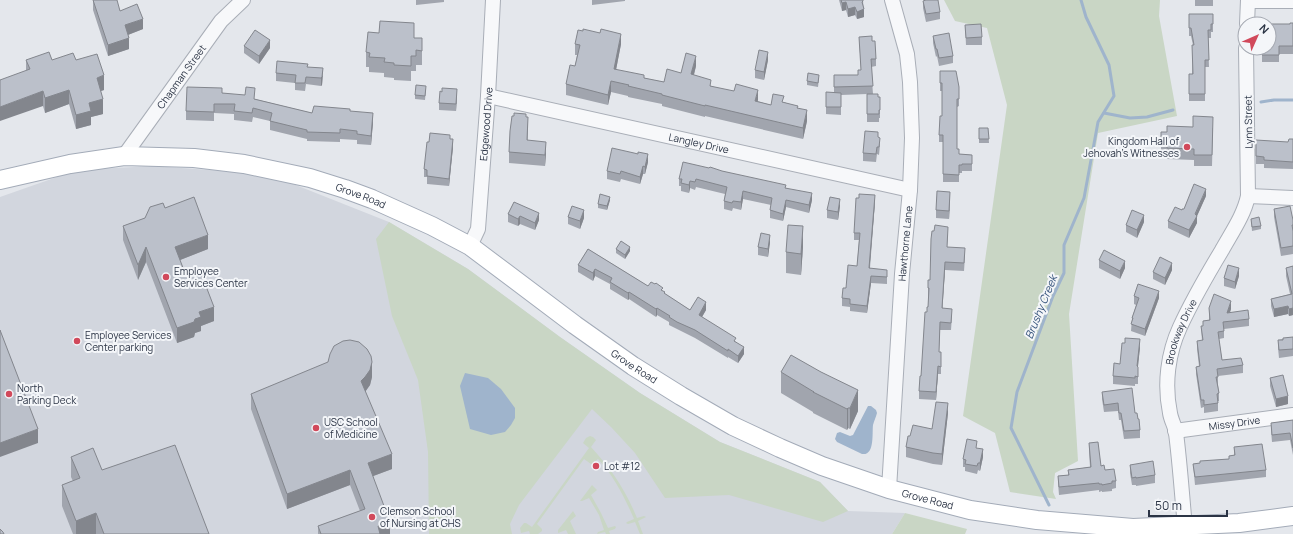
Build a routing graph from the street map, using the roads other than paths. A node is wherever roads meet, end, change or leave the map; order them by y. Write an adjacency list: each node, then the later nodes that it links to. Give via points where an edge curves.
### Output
1 (493, 0): 8 (street, Edgewood Drive)
2 (892, 0): 11 (street, Hawthorne Lane, via 907,54 910,82)
3 (1248, 0): 4 (street); 6 (street)
4 (1293, 1)
5 (238, 4): 9 (street, Chapman Street, via 221,20)
6 (1247, 16)
7 (1246, 56): 12 (street, Lynn Street)
8 (488, 96): 11 (street, Langley Drive); 14 (street, Edgewood Drive, via 478,228)
9 (124, 156): 10 (main road, Grove Road, via 70,164); 14 (main road, Grove Road, via 194,158 244,164 310,178 372,199)
10 (0, 180)
11 (910, 190): 17 (street, Hawthorne Lane, via 902,274)
12 (1248, 196): 13 (street); 16 (street, Brookway Drive, via 1240,219 1194,300 1171,352 1167,387)
13 (1293, 198)
14 (470, 246): 17 (main road, Grove Road, via 575,325 681,396 733,426 780,448)
15 (1293, 415): 16 (street, Missy Drive)
16 (1175, 431): 19 (street, Brookway Drive)
17 (889, 490): 20 (main road, Grove Road, via 970,510)
18 (1293, 516): 19 (main road, Grove Road)
19 (1185, 527): 20 (main road, Grove Road)
20 (1132, 531)

